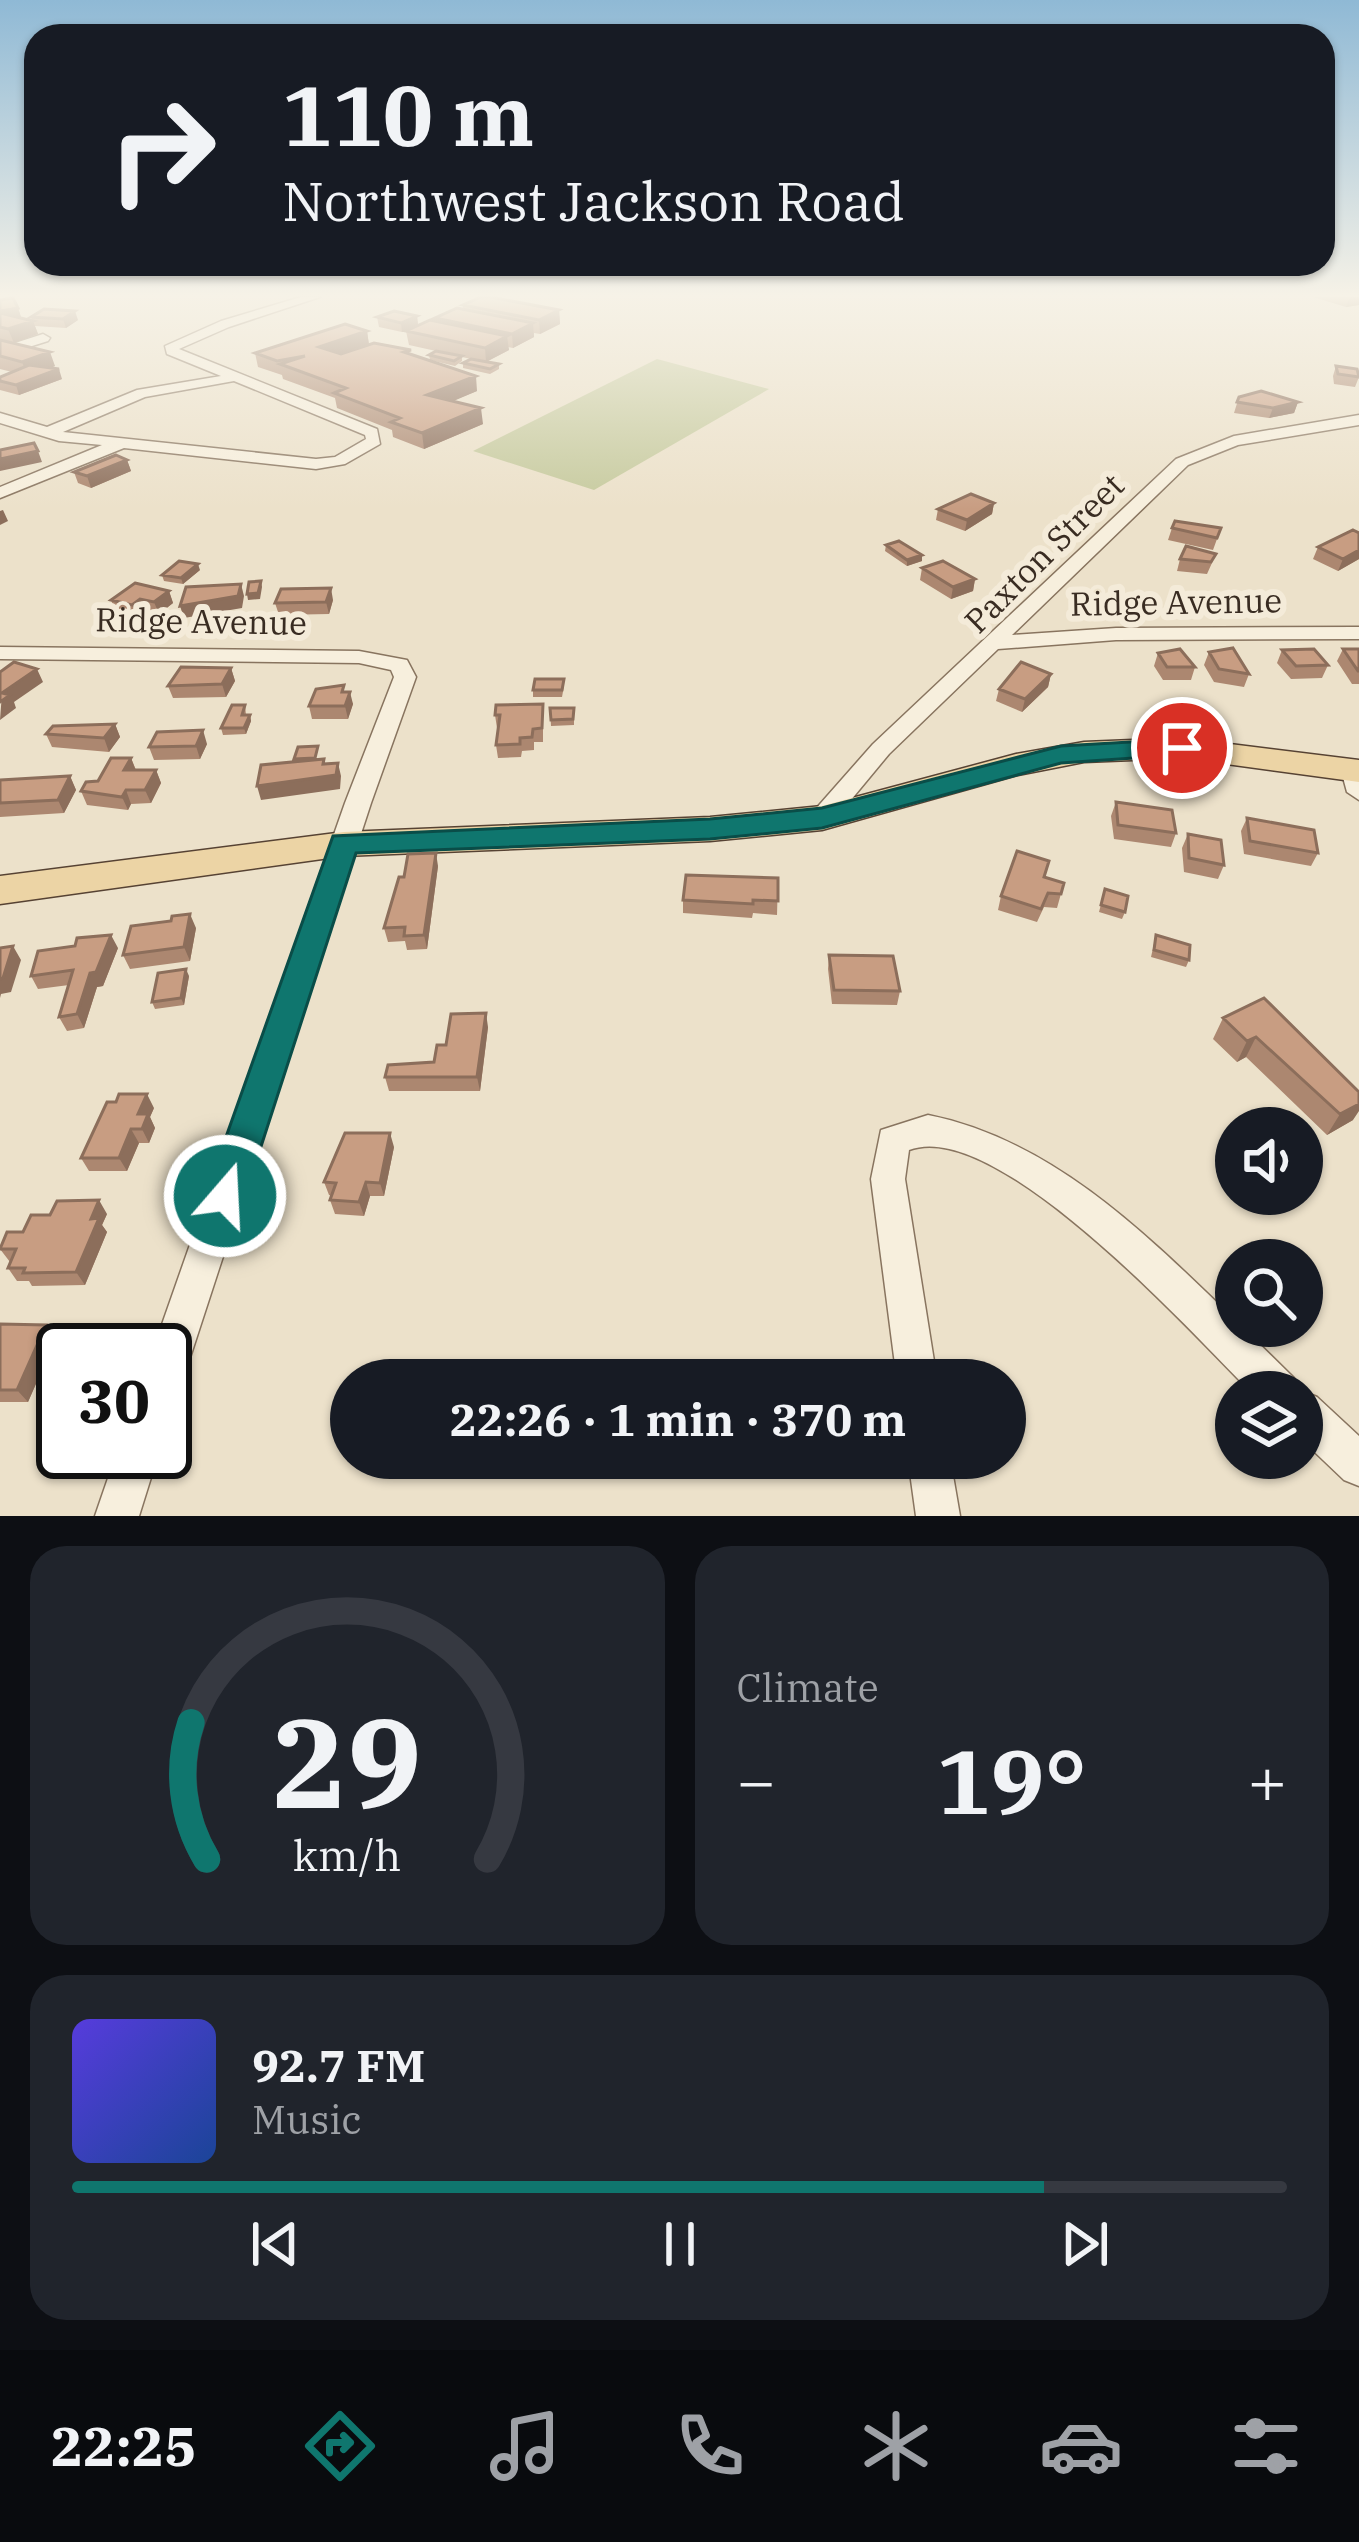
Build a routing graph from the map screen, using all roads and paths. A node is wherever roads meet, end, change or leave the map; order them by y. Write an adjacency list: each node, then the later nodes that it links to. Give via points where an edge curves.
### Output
1 (208, 368): 2 (street)
2 (234, 378): 6 (street, via 142,393); 7 (street, via 372,432 374,441 316,464)
3 (0, 418): 6 (street)
4 (1359, 419): 10 (street, Paxton Street, via 1234,441 1183,462)
5 (0, 429): 6 (street)
6 (49, 432): 7 (street)
7 (119, 444): 8 (street)
8 (0, 493)
9 (1359, 633): 10 (street, Ridge Avenue, via 1116,634)
10 (994, 644): 13 (street, Paxton Street, via 880,749)
11 (0, 653): 14 (street, Ridge Avenue, via 359,657 399,665 405,677)
12 (1357, 778): 13 (main road, via 1182,748 1084,752)
13 (822, 818): 14 (main road)
14 (344, 844): 15 (main road); 16 (street)
15 (0, 890)
16 (182, 1323)
17 (914, 1359): 18 (street, via 888,1179 893,1141 927,1130 999,1149 1051,1183)
18 (1258, 1371)
19 (1323, 1432): 20 (street)
20 (1359, 1465)
21 (129, 1479): 23 (street)
22 (932, 1479): 24 (street)
23 (116, 1516)
24 (938, 1516)

